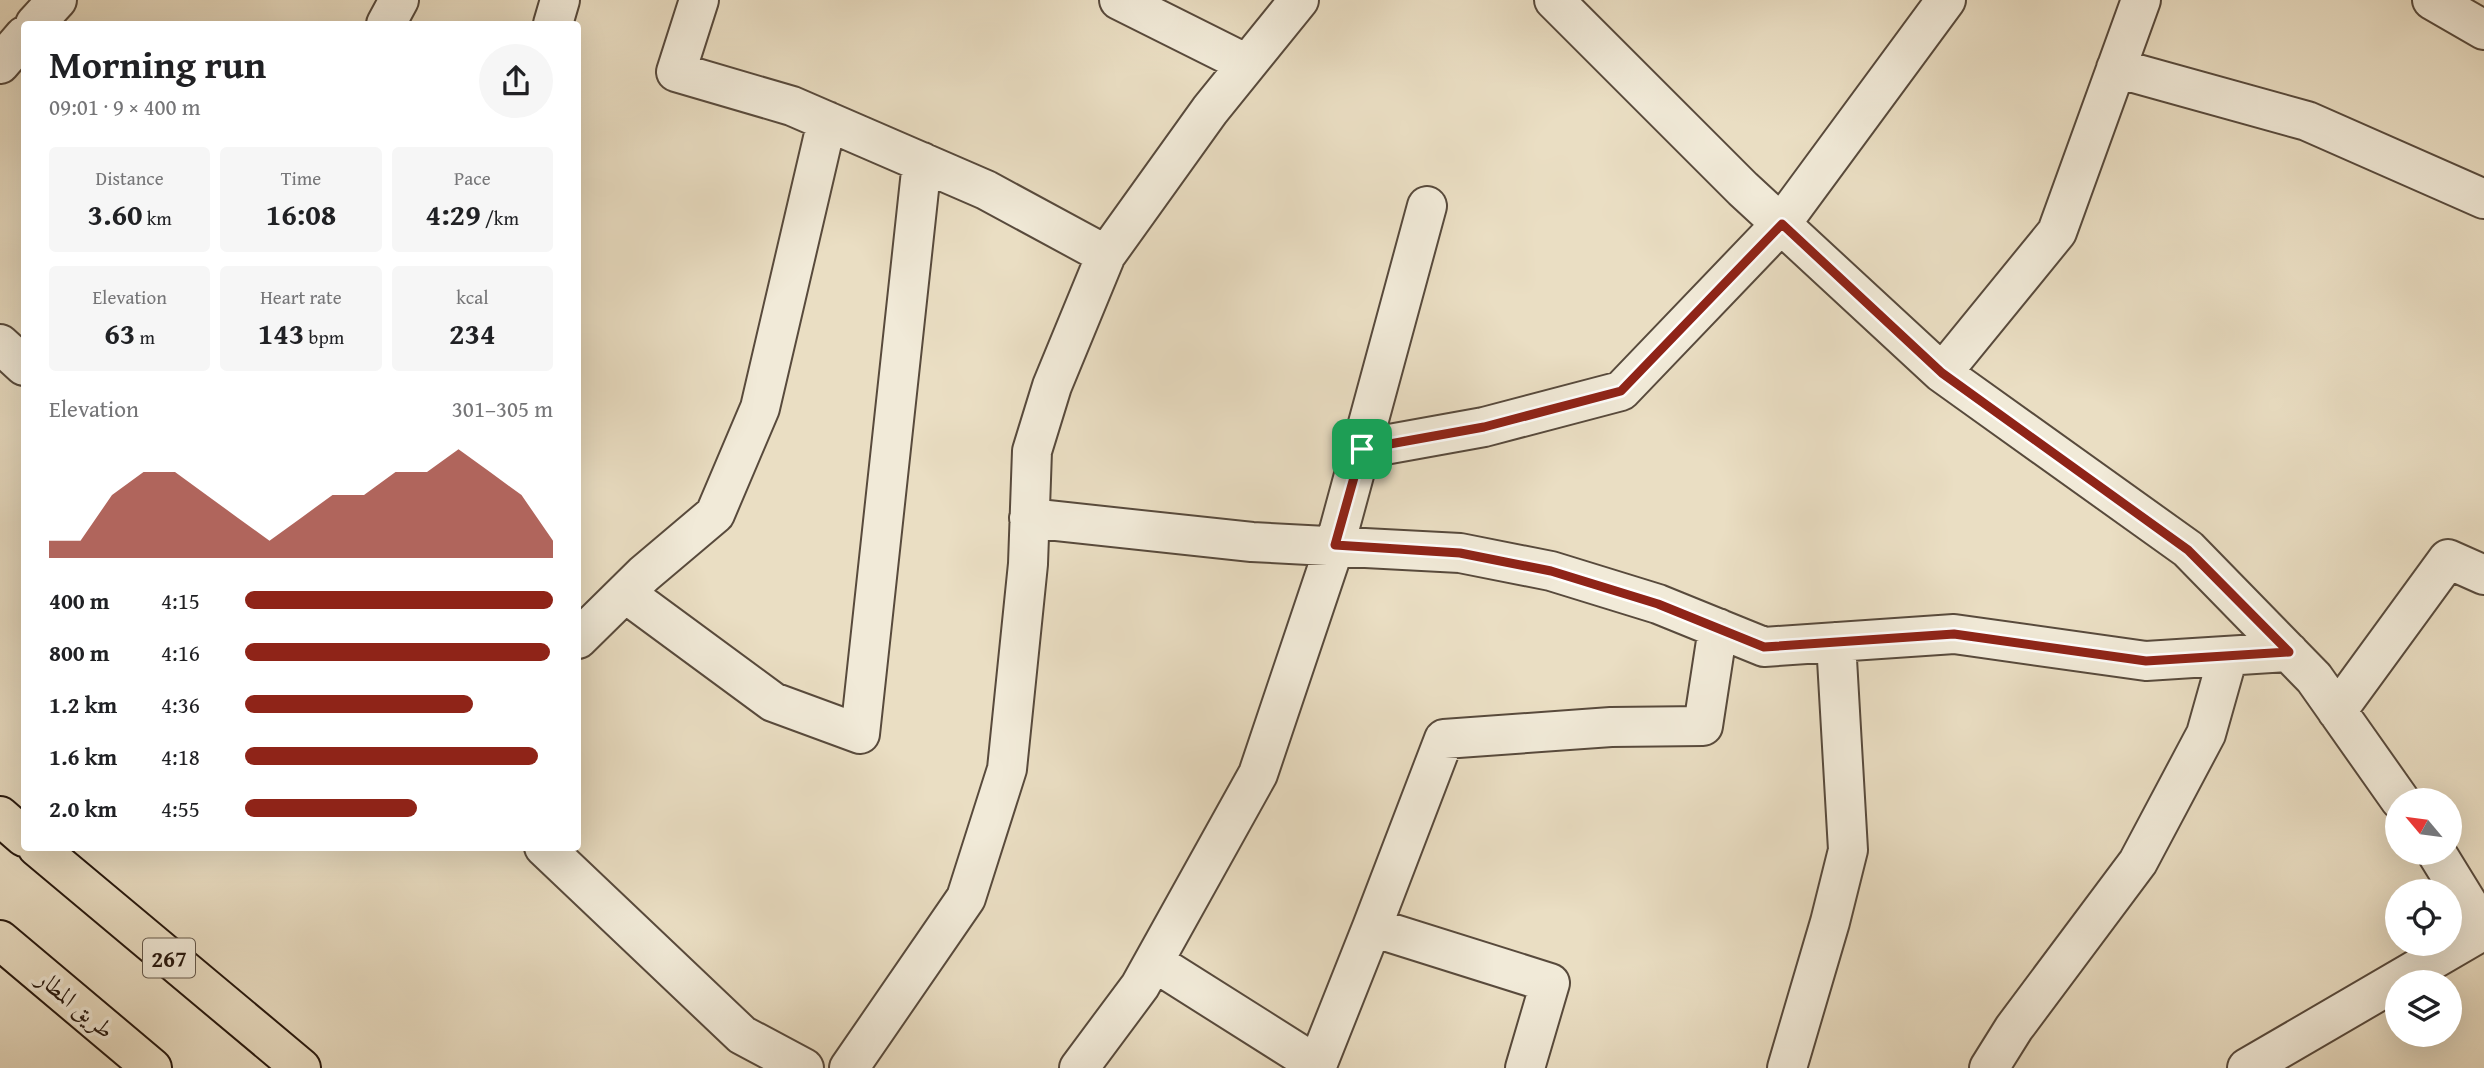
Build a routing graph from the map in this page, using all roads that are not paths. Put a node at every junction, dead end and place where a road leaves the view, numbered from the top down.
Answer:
1 (57, 0) edge
2 (399, 0) edge
3 (560, 0) edge
4 (699, 0) edge
5 (1119, 0) edge
6 (1299, 0) edge
7 (1554, 0) edge
8 (1946, 0) edge
9 (2141, 0) edge
10 (2432, 0) edge
11 (38, 21) edge
12 (388, 21) edge
13 (554, 21) edge
14 (2484, 30) edge
15 (21, 40) edge
16 (0, 64) edge
17 (1247, 64) junction
18 (2116, 68) junction
19 (827, 121) junction
20 (922, 162) junction
21 (2484, 199) edge
22 (1427, 206) dead end
23 (1782, 224) junction
24 (1106, 255) junction
25 (0, 344) edge
26 (21, 363) edge
27 (1942, 373) junction
28 (1362, 449) junction
29 (1029, 518) junction
30 (1335, 545) junction
31 (2484, 575) edge
32 (625, 593) junction
33 (1718, 628) junction
34 (581, 636) edge
35 (1836, 642) junction
36 (2289, 652) junction
37 (2228, 656) junction
38 (2337, 711) junction
39 (2392, 788) edge
40 (0, 816) edge
41 (21, 834) edge
42 (42, 851) edge
43 (548, 851) edge
44 (2445, 865) edge
45 (2480, 916) edge
46 (1372, 927) junction
47 (0, 940) edge
48 (1154, 962) junction
49 (1317, 1067) edge
50 (152, 1068) edge
51 (301, 1068) edge
52 (804, 1068) edge
53 (849, 1068) edge
54 (1079, 1068) edge
55 (1525, 1068) edge
56 (1787, 1068) edge
57 (1989, 1068) edge
58 (2246, 1068) edge

1 - 11 street
2 - 12 street
3 - 13 street
4 - 19 street
5 - 17 street
6 - 17 street
7 - 23 street
8 - 23 street
9 - 18 street
10 - 14 street
15 - 16 street
17 - 24 street
18 - 21 street
18 - 27 street
19 - 20 street
19 - 32 street
20 - 24 street
20 - 32 street
22 - 28 street
23 - 27 street
23 - 28 street
24 - 29 street
25 - 26 street
27 - 36 street
28 - 30 street
29 - 30 street
29 - 53 street
30 - 33 street
30 - 48 street
31 - 38 street
32 - 34 street
33 - 35 street
33 - 46 street
35 - 37 street
35 - 56 street
36 - 37 street
36 - 38 street
37 - 57 street
38 - 39 street
40 - 41 highway
42 - 51 highway, 267
43 - 52 street
44 - 45 street
45 - 58 street
46 - 49 street
46 - 55 street
47 - 50 highway, طريق المطار
48 - 49 street
48 - 54 street

